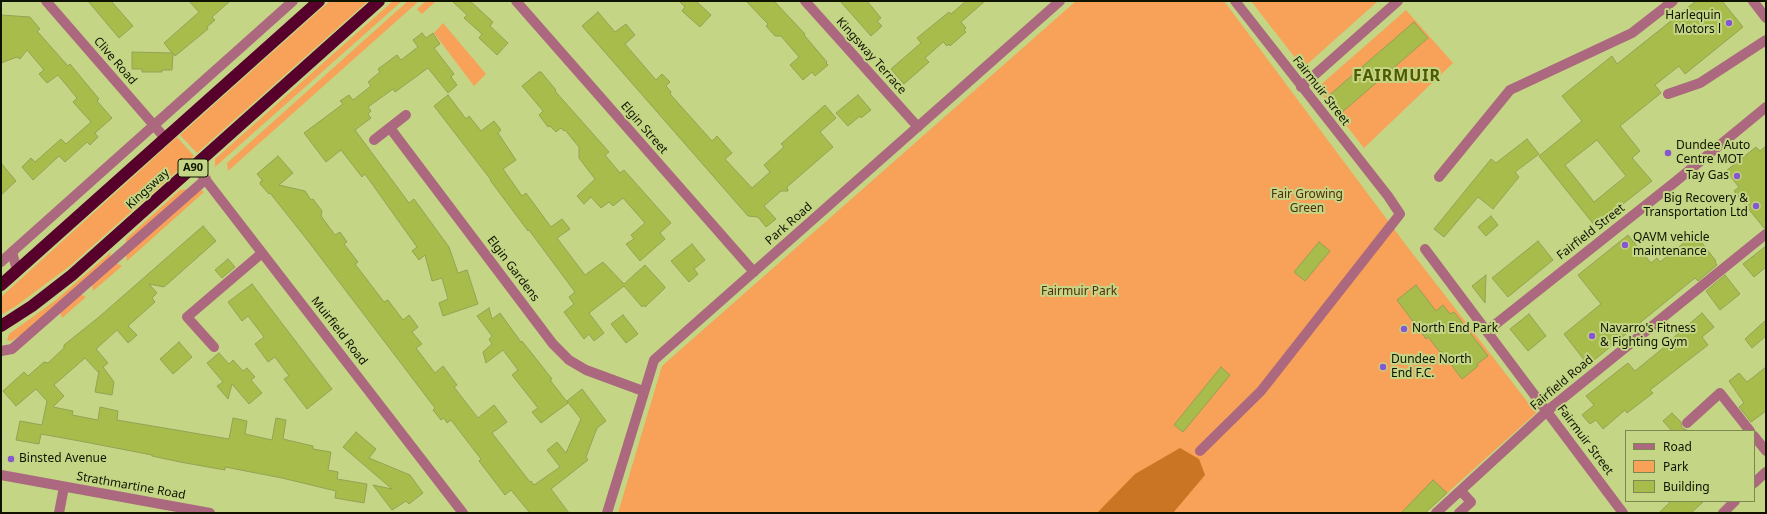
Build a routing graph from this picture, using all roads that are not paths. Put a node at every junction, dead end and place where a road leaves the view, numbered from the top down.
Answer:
1 (46, 1) edge
2 (293, 1) edge
3 (319, 1) edge
4 (379, 1) edge
5 (516, 1) edge
6 (805, 1) edge
7 (1060, 1) edge
8 (1235, 1) edge
9 (1398, 1) edge
10 (1673, 1) edge
11 (1753, 1) edge
12 (1766, 18) edge
13 (1766, 40) edge
14 (1301, 87) junction
15 (1668, 94) dead end
16 (1766, 107) edge
17 (406, 115) dead end
18 (154, 124) junction
19 (918, 127) junction
20 (390, 128) junction
21 (166, 138) junction
22 (374, 140) dead end
23 (195, 166) junction
24 (1439, 177) dead end
25 (206, 179) junction
26 (1766, 234) edge
27 (1425, 249) dead end
28 (12, 252) junction
29 (262, 253) junction
30 (1, 262) edge
31 (17, 270) junction
32 (754, 272) junction
33 (1, 285) edge
34 (1, 326) edge
35 (1487, 331) junction
36 (214, 346) dead end
37 (1, 351) edge
38 (643, 391) junction
39 (1547, 411) junction
40 (1687, 423) dead end
41 (1749, 430) edge
42 (1755, 437) edge
43 (1200, 451) dead end
44 (1766, 451) edge
45 (1766, 472) edge
46 (1, 475) edge
47 (1755, 482) edge
48 (64, 486) junction
49 (1461, 491) junction
50 (1734, 502) edge
51 (59, 513) edge
52 (210, 513) edge
53 (463, 513) edge
54 (607, 513) edge
55 (1436, 513) edge
56 (1459, 513) edge
57 (1623, 513) edge
58 (1723, 513) edge

1 - 18 street, Clive Road
2 - 18 street
3 - 21 highway
4 - 23 highway, Kingsway / A90
5 - 32 street, Elgin Street
6 - 19 street, Kingsway Terrace
7 - 19 street, Park Road
8 - 14 street, Fairmuir Street
9 - 14 street
10 - 24 street
11 - 12 street
13 - 15 street
14 - 43 street, Fairmuir Street
16 - 35 street, Fairfield Street
17 - 20 street
18 - 21 street, Clive Road
18 - 28 street
19 - 32 street, Park Road
20 - 22 street
20 - 38 street, Elgin Gardens
21 - 31 highway
23 - 25 street, Muirfield Road
23 - 34 highway, Kingsway / A90
25 - 29 street, Muirfield Road
25 - 37 street
26 - 39 street, Fairfield Road
27 - 35 street, Fairmuir Street
28 - 30 street
28 - 31 street
29 - 36 street
29 - 53 street, Muirfield Road
31 - 33 highway
32 - 38 street, Park Road
35 - 39 street, Fairmuir Street
38 - 54 street, Park Road
39 - 49 street, Fairfield Road
39 - 57 street, Fairmuir Street
40 - 41 street
42 - 44 street
45 - 47 street
46 - 48 street, Strathmartine Road
48 - 51 street
48 - 52 street, Strathmartine Road
49 - 55 street, Fairfield Road
49 - 56 street
50 - 58 street

